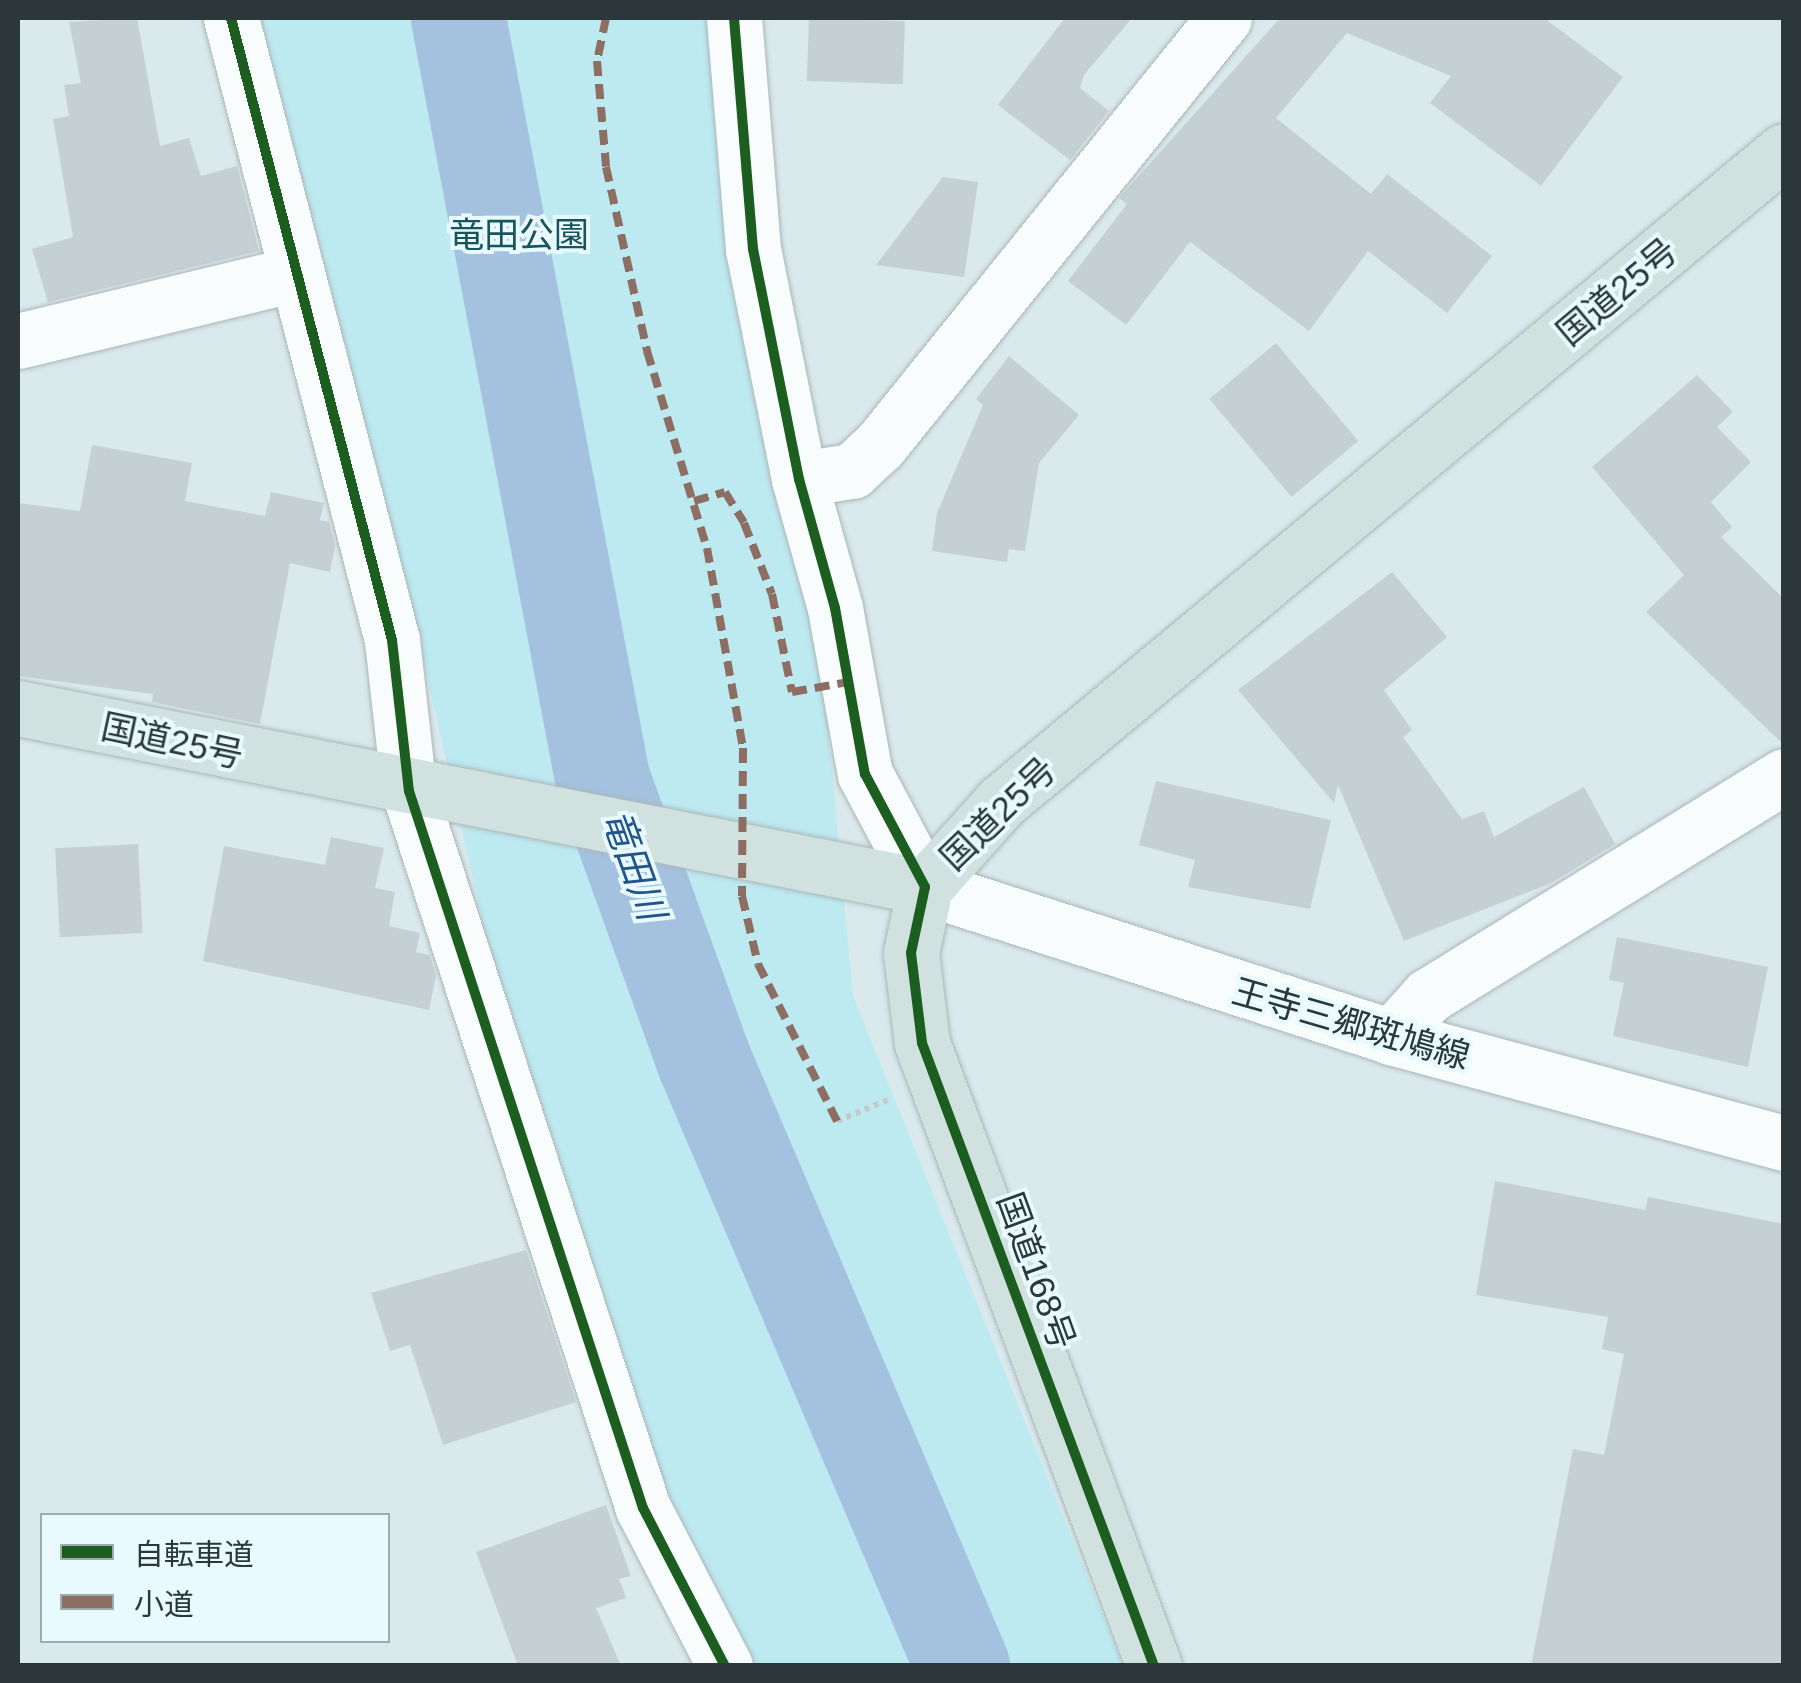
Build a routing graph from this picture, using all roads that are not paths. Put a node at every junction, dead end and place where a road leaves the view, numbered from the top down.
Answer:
1 (232, 18) edge
2 (734, 18) edge
3 (1224, 18) edge
4 (1784, 151) edge
5 (295, 274) junction
6 (18, 341) edge
7 (799, 478) junction
8 (18, 708) edge
9 (1784, 776) edge
10 (409, 791) junction
11 (925, 887) junction
12 (1390, 1038) junction
13 (1784, 1142) edge
14 (725, 1666) edge
15 (1154, 1666) edge

1 - 5 street
2 - 7 street
3 - 7 street
4 - 11 highway, 国道25号
5 - 6 street
5 - 10 street
7 - 11 street
8 - 10 highway, 国道25号
9 - 12 street
10 - 11 highway, 国道25号
10 - 14 street
11 - 12 street, 王寺三郷斑鳩線
11 - 15 highway, 国道168号
12 - 13 street, 王寺三郷斑鳩線

